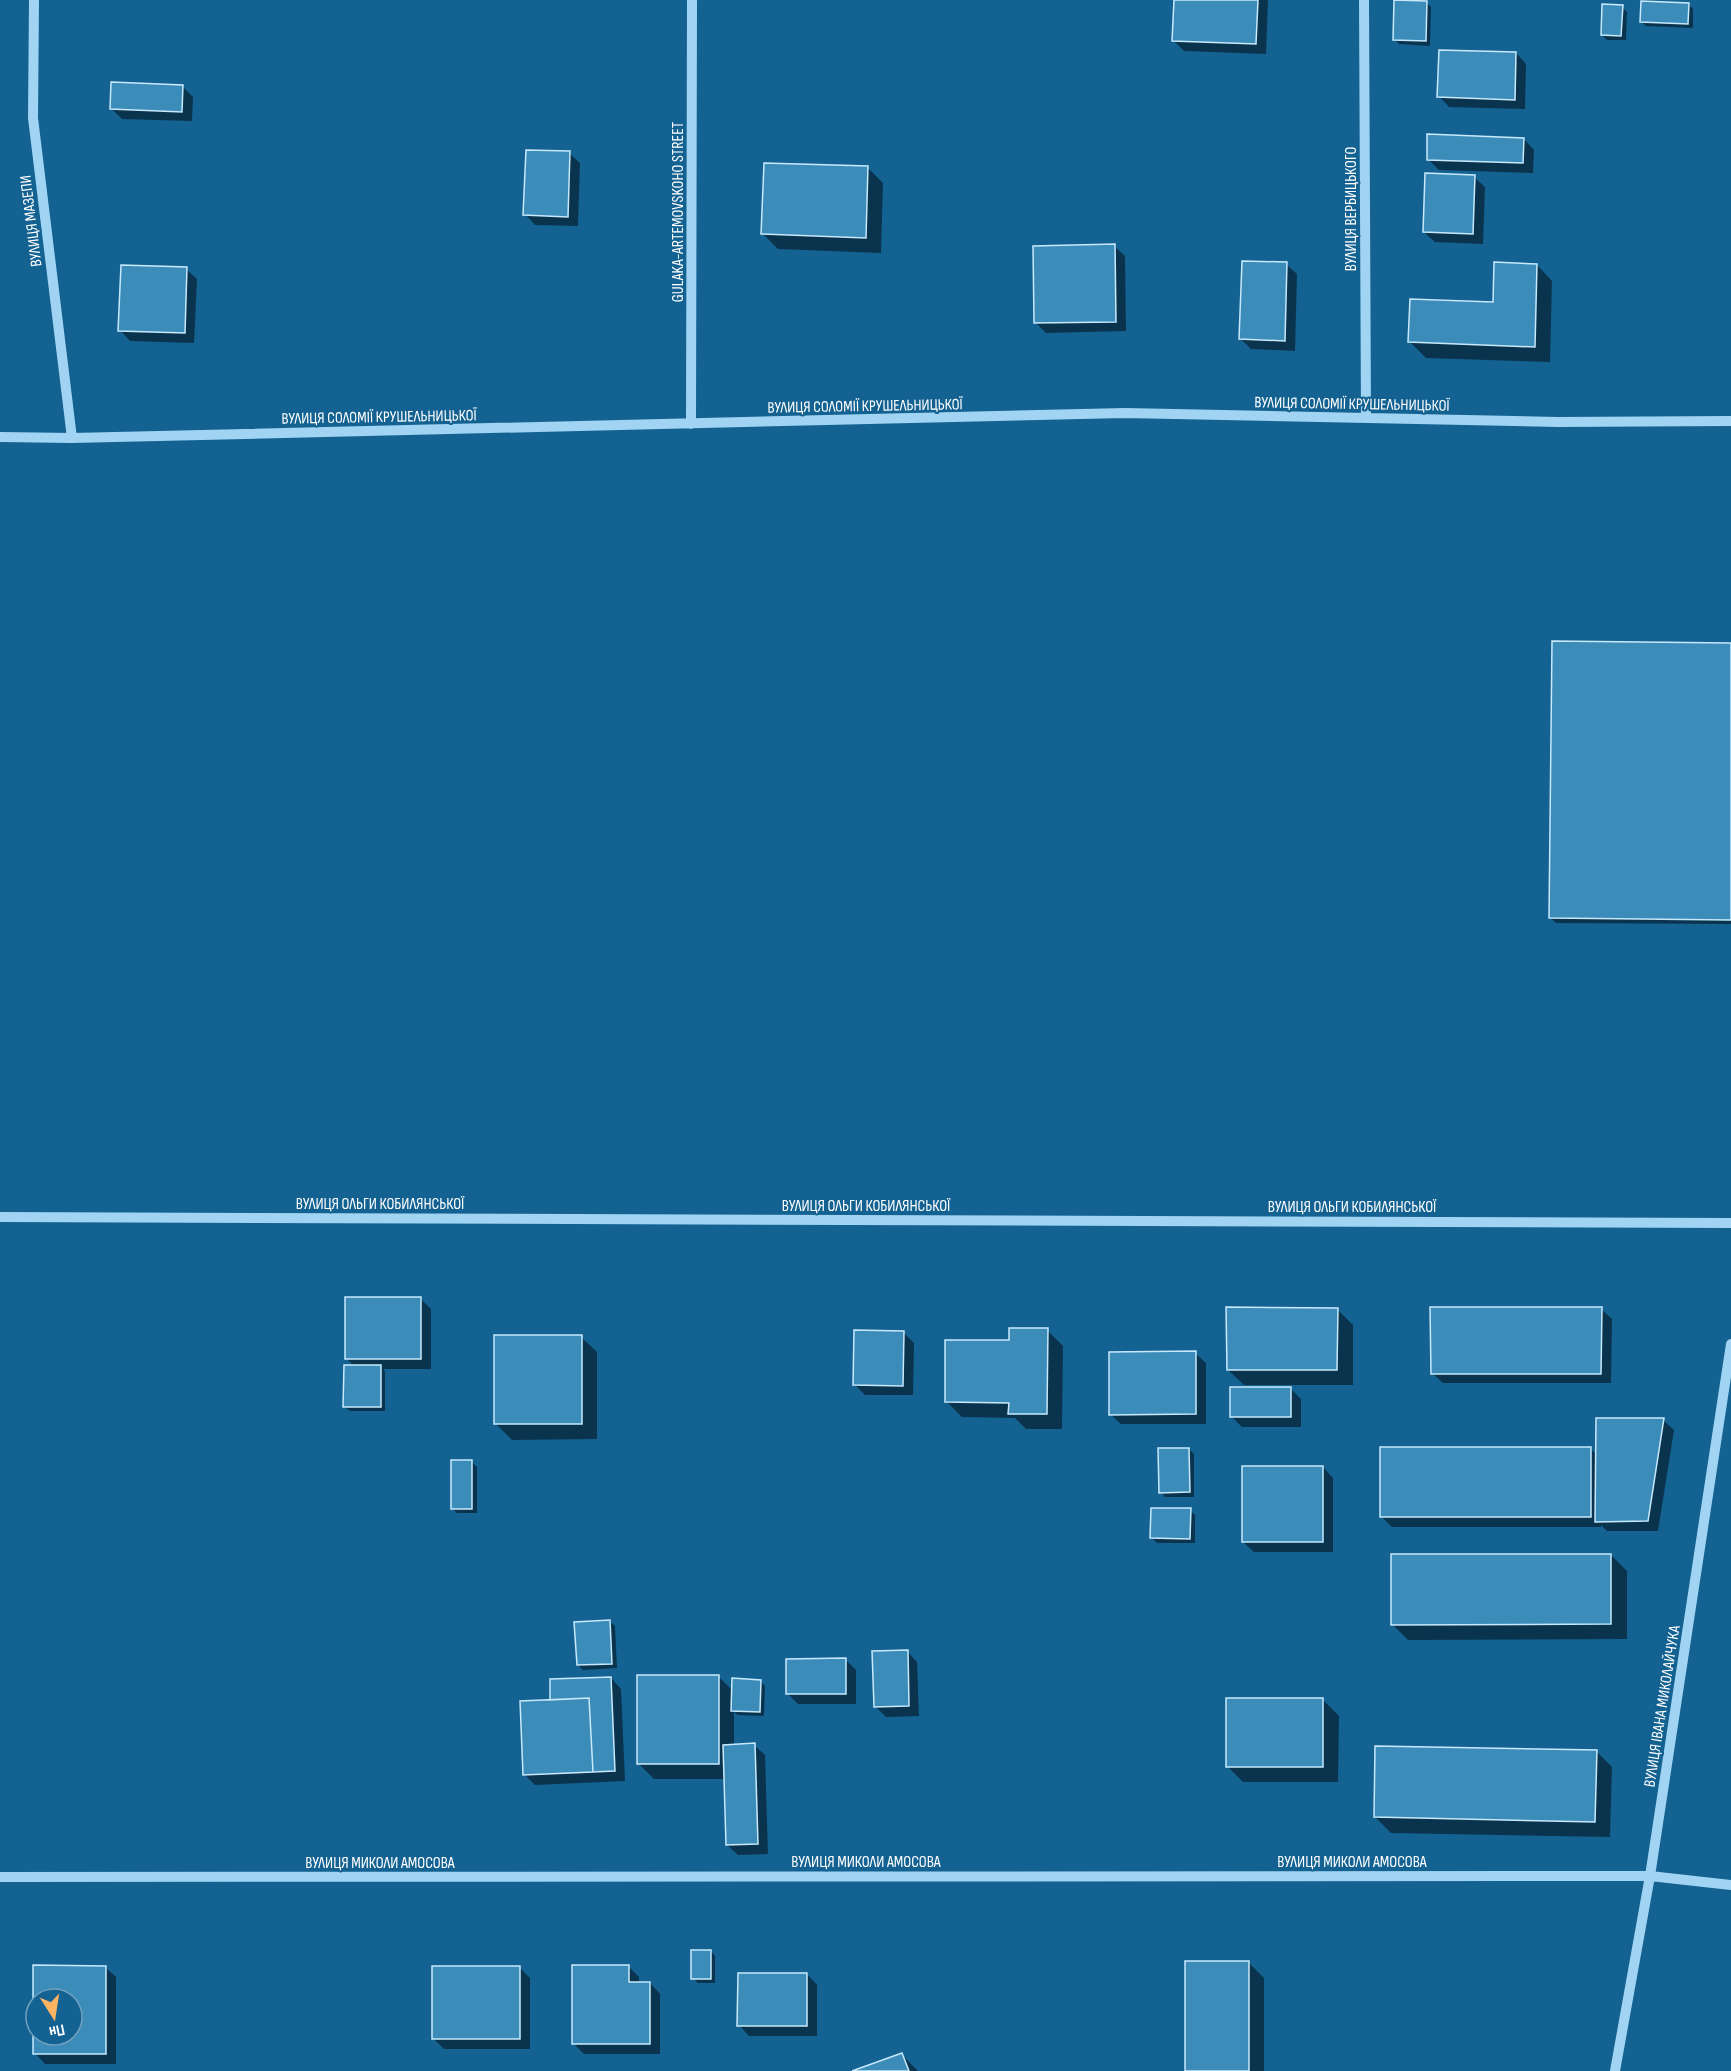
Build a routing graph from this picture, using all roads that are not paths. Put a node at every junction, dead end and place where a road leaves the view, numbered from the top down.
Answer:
1 (34, 0) edge
2 (692, 0) edge
3 (1364, 0) edge
4 (1366, 418) junction
5 (1731, 421) edge
6 (691, 424) junction
7 (0, 437) edge
8 (72, 438) junction
9 (0, 1217) edge
10 (1731, 1223) edge
11 (1731, 1344) edge
12 (1650, 1876) junction
13 (0, 1877) edge
14 (1731, 1885) edge
15 (1615, 2071) edge

1 - 8 street, ВУЛИЦЯ МАЗЕПИ
2 - 6 street, GULAKA-ARTEMOVSKOHO STREET
3 - 4 street, ВУЛИЦЯ ВЕРБИЦЬКОГО
4 - 5 street, ВУЛИЦЯ СОЛОМІЇ КРУШЕЛЬНИЦЬКОЇ
4 - 6 street, ВУЛИЦЯ СОЛОМІЇ КРУШЕЛЬНИЦЬКОЇ
6 - 8 street, ВУЛИЦЯ СОЛОМІЇ КРУШЕЛЬНИЦЬКОЇ
7 - 8 street, ВУЛИЦЯ СОЛОМІЇ КРУШЕЛЬНИЦЬКОЇ
9 - 10 street, ВУЛИЦЯ ОЛЬГИ КОБИЛЯНСЬКОЇ
11 - 12 street, ВУЛИЦЯ ІВАНА МИКОЛАЙЧУКА
12 - 13 street, ВУЛИЦЯ МИКОЛИ АМОСОВА
12 - 14 street, ВУЛИЦЯ МИКОЛИ АМОСОВА
12 - 15 street, ВУЛИЦЯ ІВАНА МИКОЛАЙЧУКА

